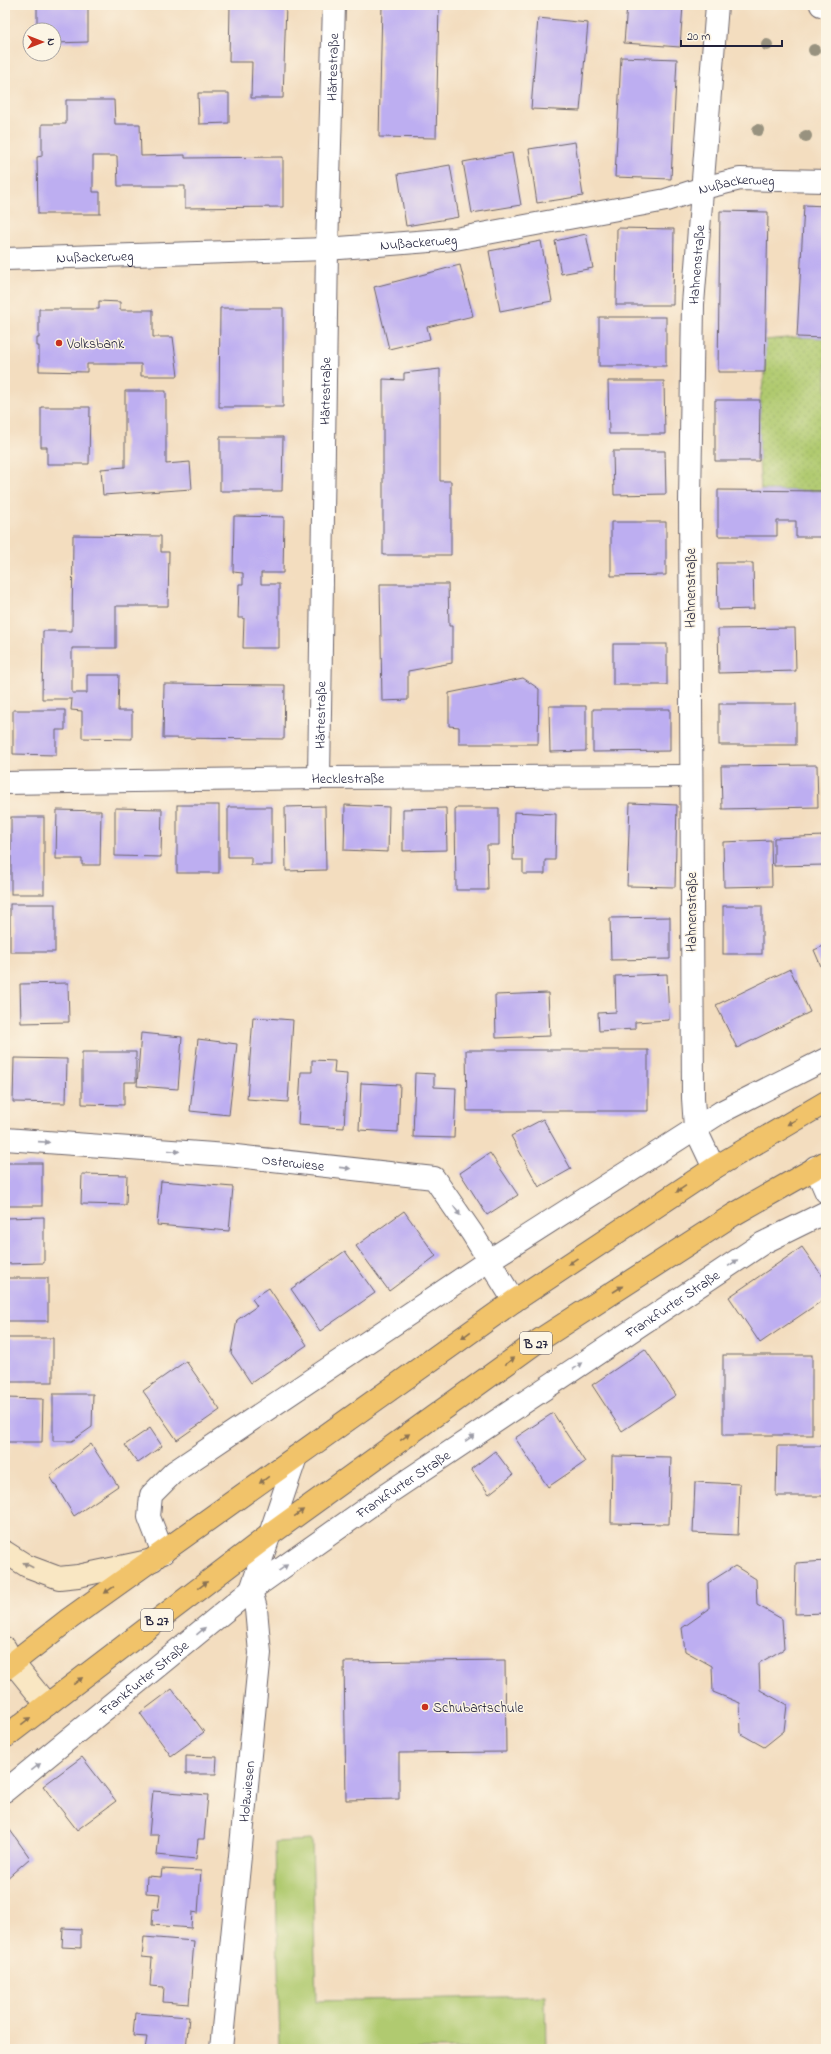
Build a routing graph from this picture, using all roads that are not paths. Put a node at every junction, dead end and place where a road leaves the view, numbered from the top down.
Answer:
1 (334, 5) edge
2 (717, 5) edge
3 (821, 5) edge
4 (826, 6) edge
5 (825, 176) edge
6 (703, 188) junction
7 (327, 249) junction
8 (5, 258) edge
9 (690, 776) junction
10 (319, 778) junction
11 (5, 783) edge
12 (826, 1059) edge
13 (826, 1102) edge
14 (695, 1128) junction
15 (5, 1139) edge
16 (821, 1164) edge
17 (714, 1168) junction
18 (826, 1192) edge
19 (826, 1212) edge
20 (488, 1261) junction
21 (514, 1301) junction
22 (296, 1457) junction
23 (268, 1536) junction
24 (5, 1552) edge
25 (158, 1556) junction
26 (251, 1590) junction
27 (8, 1660) edge
28 (47, 1705) junction
29 (5, 1737) edge
30 (5, 1791) edge
31 (221, 2049) edge

1 - 7 street, Härtestraße
2 - 6 street, Hahnenstraße
3 - 4 street
5 - 6 street, Nußackerweg
6 - 7 street, Nußackerweg
6 - 9 street, Hahnenstraße
7 - 8 street, Nußackerweg
7 - 10 street, Härtestraße
9 - 10 street, Hecklestraße
9 - 14 street, Hahnenstraße
10 - 11 street, Hecklestraße
12 - 14 street
13 -> 17 main road
14 - 17 street, Hahnenstraße
14 - 20 street
15 -> 20 street, Osterwiese
16 - 18 street
23 -> 16 main road, B 27
17 -> 21 main road
26 -> 19 street, Frankfurter Straße
20 - 21 street, Osterwiese
20 - 25 street
21 -> 22 main road
22 - 23 street
22 -> 25 main road
23 - 26 street
28 -> 23 main road, B 27
25 -> 24 main road
25 -> 27 main road
30 -> 26 street, Frankfurter Straße
26 - 31 street, Holzwiesen
27 - 28 main road
29 -> 28 main road, B 27

